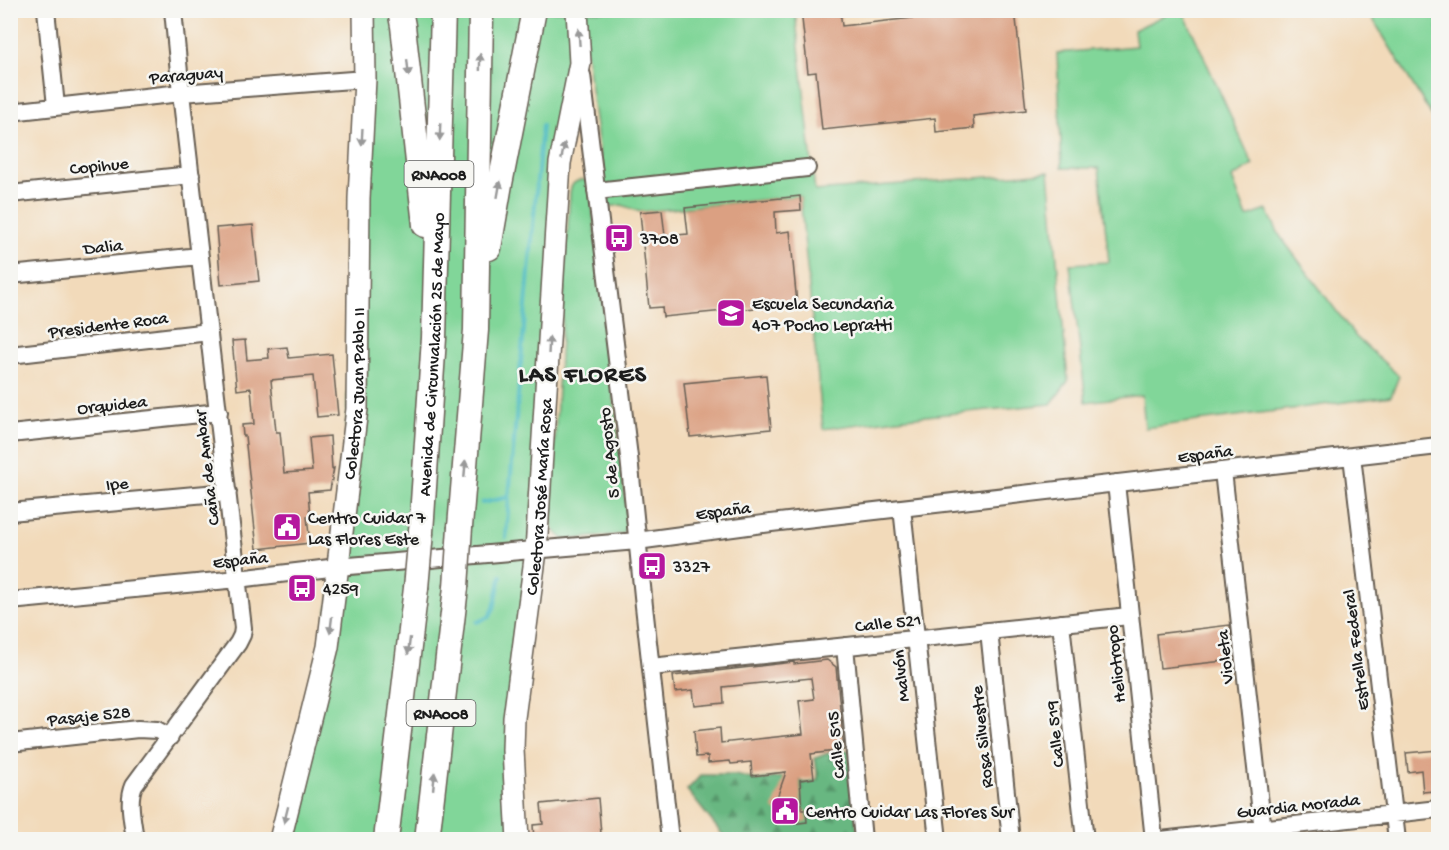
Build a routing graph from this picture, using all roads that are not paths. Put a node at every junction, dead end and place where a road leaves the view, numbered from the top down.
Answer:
1 (46, 10) edge
2 (173, 10) edge
3 (364, 10) edge
4 (400, 10) edge
5 (442, 10) edge
6 (482, 10) edge
7 (534, 10) edge
8 (577, 10) edge
9 (580, 63) junction
10 (365, 79) junction
11 (181, 93) junction
12 (56, 106) junction
13 (10, 112) edge
14 (807, 168) dead end
15 (191, 175) junction
16 (596, 191) junction
17 (10, 194) edge
18 (200, 256) junction
19 (10, 275) edge
20 (476, 330) junction
21 (209, 332) junction
22 (434, 338) junction
23 (10, 355) edge
24 (219, 412) junction
25 (10, 435) edge
26 (1438, 446) edge
27 (1352, 456) junction
28 (1223, 471) junction
29 (1116, 483) junction
30 (228, 492) junction
31 (902, 508) junction
32 (10, 512) edge
33 (637, 541) junction
34 (536, 550) junction
35 (338, 567) junction
36 (238, 579) junction
37 (10, 602) edge
38 (1130, 616) junction
39 (1062, 623) junction
40 (989, 631) junction
41 (916, 639) junction
42 (845, 646) junction
43 (651, 667) junction
44 (170, 737) junction
45 (10, 743) edge
46 (1438, 809) edge
47 (1394, 814) junction
48 (1263, 834) edge
49 (135, 840) edge
50 (280, 840) edge
51 (386, 840) edge
52 (427, 840) edge
53 (518, 840) edge
54 (670, 840) edge
55 (863, 840) edge
56 (938, 840) edge
57 (1011, 840) edge
58 (1085, 840) edge
59 (1154, 840) edge
60 (1161, 840) edge
61 (1397, 840) edge

1 - 12 street
2 - 11 street, Caña de Ambar
3 - 10 main road, Colectora Juan Pablo II
4 -> 22 highway
5 -> 22 highway, Avenida de Circunvalación 25 de Mayo / RNA008
20 -> 6 highway, RNA008
20 -> 7 highway
9 -> 8 main road, Colectora José María Rosa
9 - 16 street, 5 de Agosto
34 -> 9 main road, Colectora José María Rosa
10 - 11 street, Paraguay
10 -> 35 main road, Colectora Juan Pablo II
11 - 12 street, Paraguay
11 - 15 street, Caña de Ambar
12 - 13 street, Paraguay
14 - 16 street
15 - 17 street, Copihue
15 - 18 street, Caña de Ambar
16 - 33 street, 5 de Agosto
18 - 19 street, Dalia
18 - 21 street, Caña de Ambar
52 -> 20 highway, RNA008, bridge
21 - 23 street, Presidente Roca
21 - 24 street, Caña de Ambar
22 -> 51 highway, Avenida de Circunvalación 25 de Mayo / RNA008, bridge
24 - 25 street, Orquidea
24 - 30 street, Caña de Ambar
26 - 27 street, España
27 - 28 street, España
27 - 47 street, Estrella Federal
28 - 29 street, España
28 - 48 street, Violeta
29 - 31 street, España
29 - 38 street, Heliotropo
30 - 32 street, Ipe
30 - 36 street, Caña de Ambar
31 - 33 street, España
31 - 41 street, Malvón
33 - 34 street, España
33 - 43 street, 5 de Agosto
34 - 35 street, España
34 - 53 main road, Colectora José María Rosa
35 - 36 street, España
35 -> 50 main road, Colectora Juan Pablo II
36 - 37 street, España
36 - 44 street, Caña de Ambar
38 - 39 street, Calle 521
38 - 59 street, Heliotropo
39 - 40 street, Calle 521
39 - 58 street, Calle 519
40 - 41 street, Calle 521
40 - 57 street, Rosa Silvestre
41 - 42 street, Calle 521
41 - 56 street, Malvón
42 - 43 street, Calle 521
42 - 55 street, Calle 515
43 - 54 street, 5 de Agosto
44 - 45 street, Pasaje 528
44 - 49 street, Caña de Ambar
46 - 47 street, Guardia Morada
47 - 48 street, Guardia Morada
47 - 61 street, Estrella Federal
48 - 60 street, Guardia Morada

